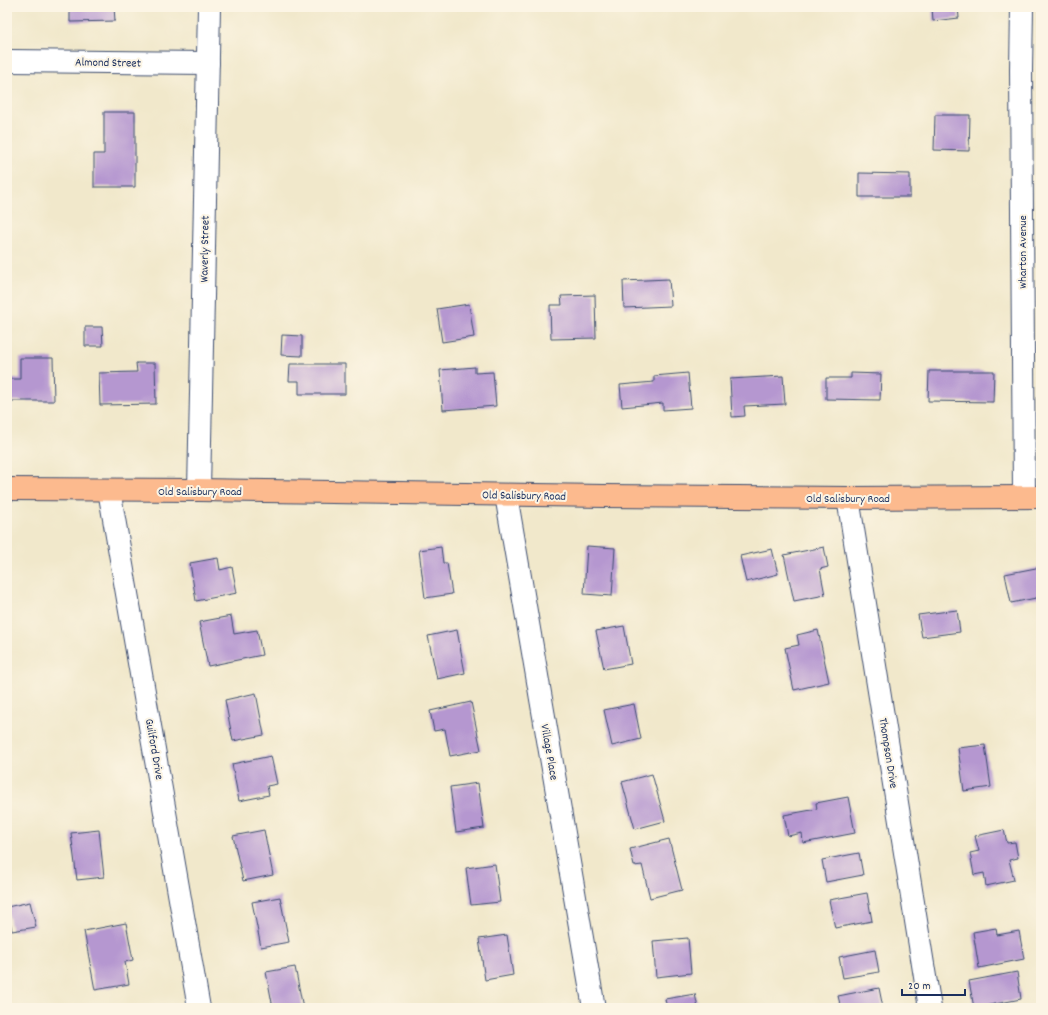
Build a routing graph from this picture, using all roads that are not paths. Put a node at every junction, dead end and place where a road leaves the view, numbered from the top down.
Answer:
1 (209, 7) edge
2 (1022, 7) edge
3 (7, 61) edge
4 (208, 63) junction
5 (7, 489) edge
6 (109, 490) junction
7 (199, 490) junction
8 (506, 495) junction
9 (1032, 496) edge
10 (848, 498) junction
11 (199, 1008) edge
12 (594, 1008) edge
13 (930, 1008) edge

1 - 4 street, Waverly Street
2 - 9 street, Wharton Avenue
3 - 4 street, Almond Street
4 - 7 street, Waverly Street
5 - 6 main road, Old Salisbury Road
6 - 7 main road, Old Salisbury Road
6 - 11 street, Guilford Drive
7 - 8 main road, Old Salisbury Road
8 - 10 main road, Old Salisbury Road
8 - 12 street, Village Place
9 - 10 main road, Old Salisbury Road
10 - 13 street, Thompson Drive

